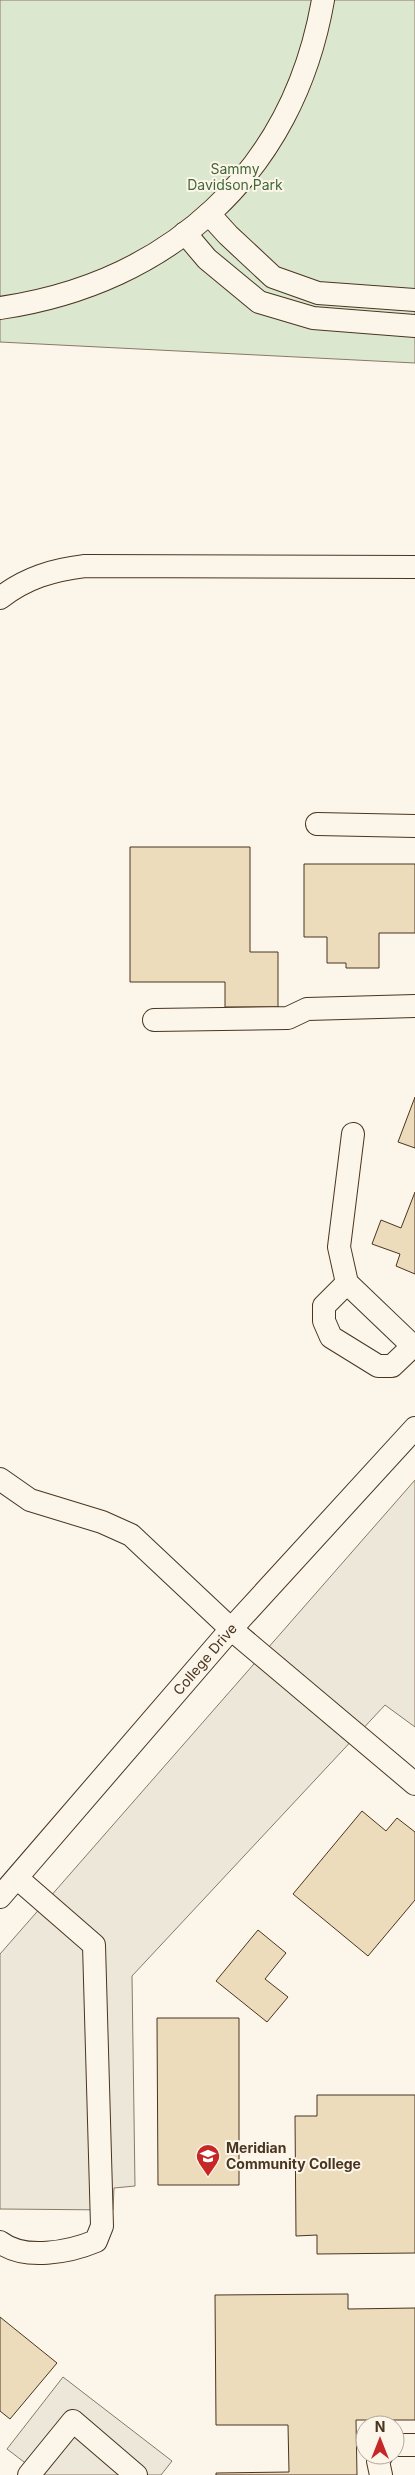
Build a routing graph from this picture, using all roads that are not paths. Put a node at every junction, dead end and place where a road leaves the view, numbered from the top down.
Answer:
1 (323, 0) edge
2 (209, 214) junction
3 (185, 233) junction
4 (415, 300) edge
5 (0, 308) edge
6 (415, 326) edge
7 (415, 566) edge
8 (0, 598) edge
9 (317, 824) dead end
10 (415, 826) edge
11 (415, 1006) edge
12 (154, 1020) dead end
13 (353, 1134) dead end
14 (347, 1283) junction
15 (414, 1347) edge
16 (415, 1428) edge
17 (0, 1478) edge
18 (231, 1628) junction
19 (415, 1784) edge
20 (17, 1878) junction
21 (0, 1897) edge
22 (0, 2242) edge
23 (29, 2475) edge
24 (136, 2475) edge

1 - 2 street
2 - 3 street
2 - 4 street
3 - 5 street
3 - 6 street
7 - 8 street
9 - 10 street
11 - 12 street
13 - 14 street
14 - 15 street
14 - 15 street
16 - 18 street, College Drive
17 - 18 street
18 - 19 street
18 - 20 street, College Drive
20 - 21 street, College Drive
20 - 22 street
23 - 24 street

